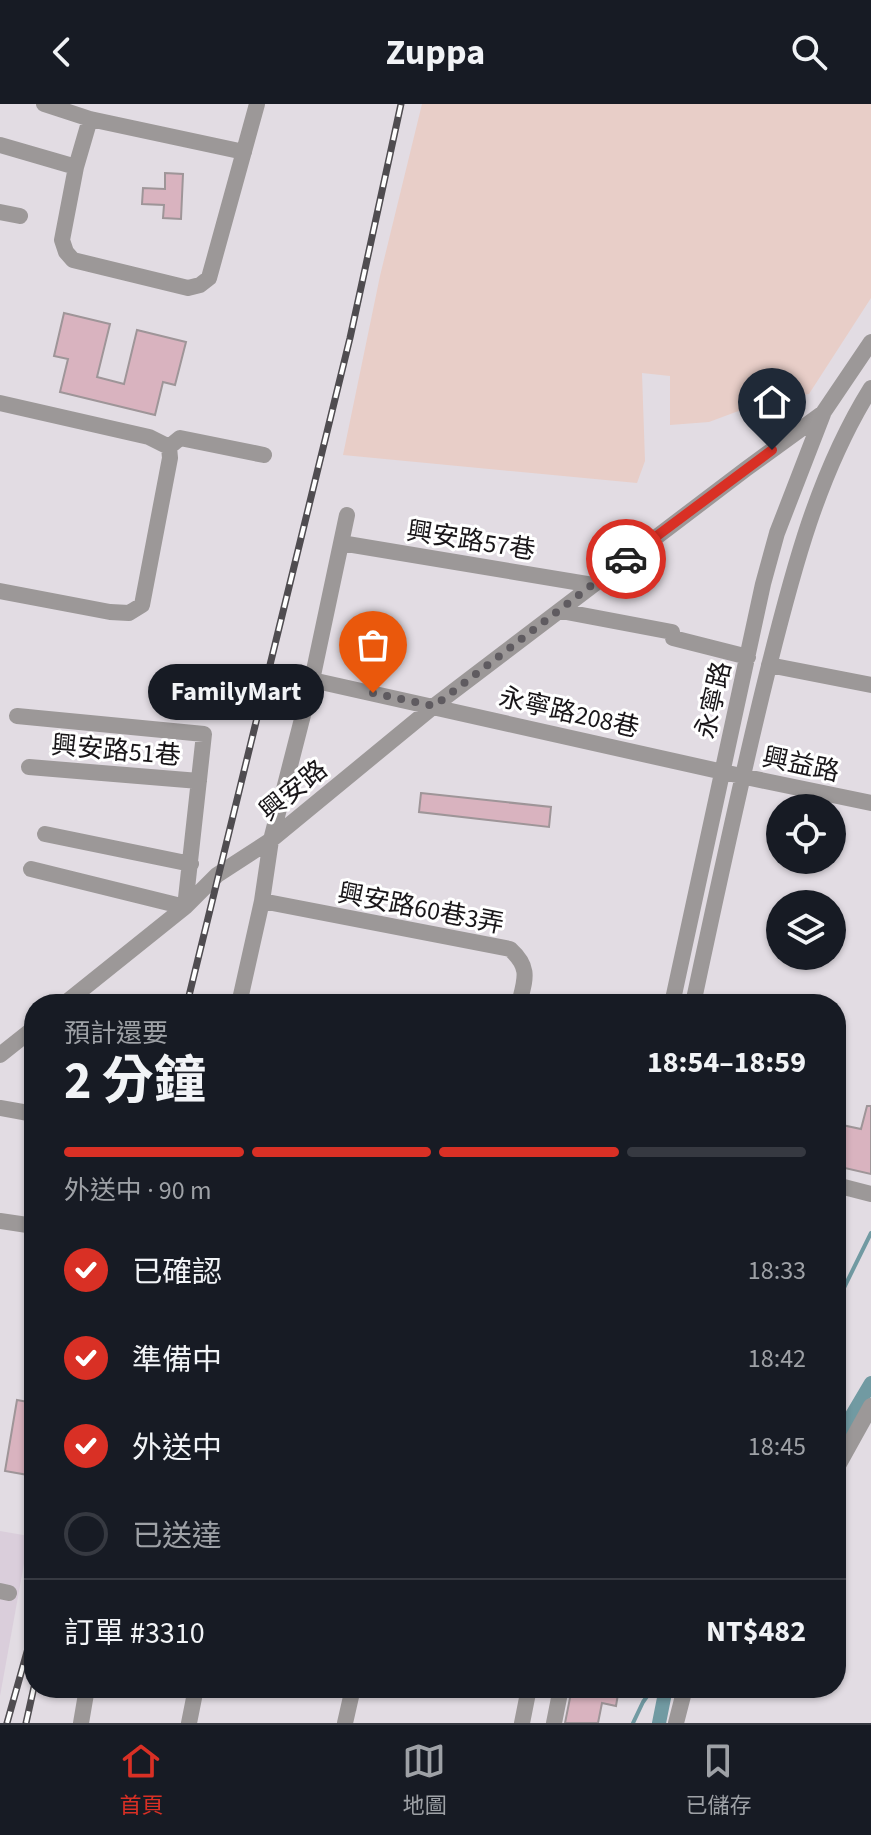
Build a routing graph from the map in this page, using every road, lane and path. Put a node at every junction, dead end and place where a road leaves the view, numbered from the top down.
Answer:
1 (44, 104) edge
2 (257, 104) edge
3 (90, 119) junction
4 (0, 145) edge
5 (244, 152) junction
6 (76, 167) junction
7 (0, 212) edge
8 (20, 216) dead end
9 (871, 342) edge
10 (871, 388) edge
11 (0, 403) edge
12 (823, 413) junction
13 (848, 426) junction
14 (169, 447) junction
15 (264, 455) dead end
16 (347, 515) dead end
17 (341, 543) junction
18 (593, 585) junction
19 (0, 591) edge
20 (561, 611) junction
21 (748, 657) junction
22 (769, 665) junction
23 (312, 680) junction
24 (871, 685) edge
25 (434, 706) junction
26 (17, 716) dead end
27 (29, 767) dead end
28 (721, 772) junction
29 (741, 776) junction
30 (199, 781) junction
31 (871, 803) edge
32 (45, 834) dead end
33 (271, 840) junction
34 (191, 864) junction
35 (31, 869) dead end
36 (262, 901) junction
37 (185, 907) junction
38 (76, 994) edge
39 (241, 994) edge
40 (522, 994) edge
41 (674, 994) edge
42 (695, 994) edge
43 (24, 1044) edge
44 (0, 1055) edge
45 (0, 1108) edge
46 (24, 1112) edge
47 (846, 1188) edge
48 (871, 1194) edge
49 (0, 1221) edge
50 (24, 1225) edge
51 (871, 1406) edge
52 (846, 1451) edge
53 (85, 1698) edge
54 (194, 1698) edge
55 (351, 1698) edge
56 (527, 1698) edge
57 (559, 1698) edge
58 (682, 1698) edge
59 (81, 1723) edge
60 (189, 1723) edge
61 (345, 1723) edge
62 (522, 1723) edge
63 (554, 1723) edge
64 (676, 1723) edge

1 - 3 street
2 - 5 street
3 - 5 street
3 - 6 street
4 - 6 street
5 - 6 street
7 - 8 street
9 - 12 street, 興安路
10 - 13 street
11 - 14 street
12 - 13 street
12 - 18 street, 興安路
12 - 21 street, 永寧路
13 - 22 street, 永寧路
14 - 15 street
14 - 19 street
16 - 17 street
17 - 18 street, 興安路57巷
17 - 23 street
18 - 20 street, 興安路
20 - 21 street
20 - 25 street, 興安路
21 - 28 street, 永寧路
22 - 24 street
22 - 29 street, 永寧路
23 - 25 street, 永寧路208巷
23 - 33 street
25 - 28 street, 永寧路208巷
25 - 33 street, 興安路
26 - 30 street, 興安路51巷
27 - 30 street, 興安路51巷
28 - 29 street, 興益路
28 - 41 street, 永寧路
29 - 31 street, 興益路
29 - 42 street, 永寧路
30 - 34 street, 興安路51巷
32 - 34 street
33 - 36 street
33 - 37 street, 興安路
34 - 37 street, 興安路51巷
35 - 37 street
36 - 39 street
36 - 40 street, 興安路60巷3弄
37 - 38 street, 興安路
43 - 44 street
45 - 46 street
47 - 48 street
49 - 50 street
51 - 52 street
53 - 59 street
54 - 60 street
55 - 61 street
56 - 62 street
57 - 63 street
58 - 64 street

